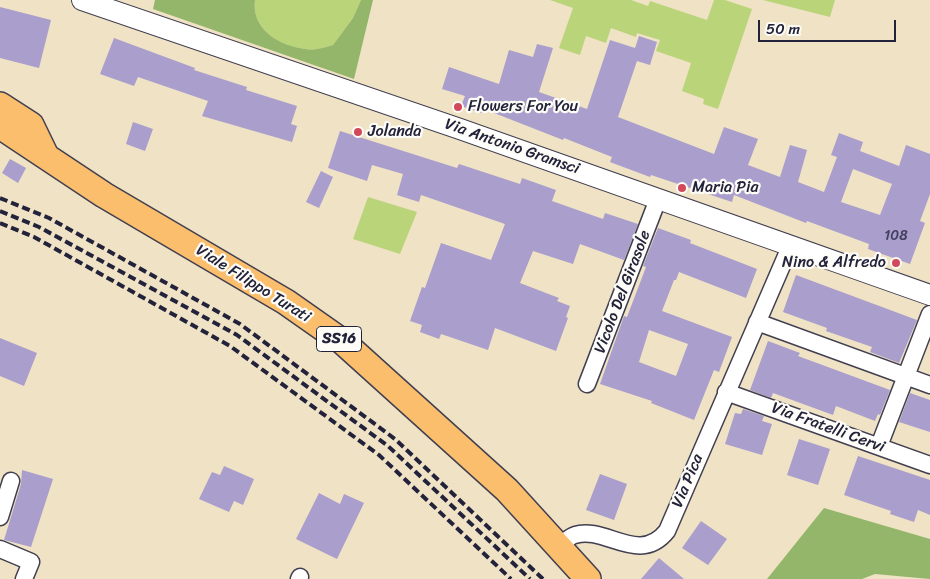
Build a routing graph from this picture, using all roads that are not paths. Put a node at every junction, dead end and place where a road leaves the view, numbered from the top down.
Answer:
1 (87, 1) edge
2 (0, 105) edge
3 (0, 126) edge
4 (46, 156) junction
5 (658, 199) junction
6 (790, 247) junction
7 (930, 296) edge
8 (930, 314) edge
9 (757, 322) junction
10 (904, 376) junction
11 (587, 384) dead end
12 (930, 385) edge
13 (726, 392) junction
14 (879, 446) junction
15 (930, 465) edge
16 (11, 481) dead end
17 (0, 517) edge
18 (559, 546) junction
19 (0, 549) edge
20 (24, 579) edge
21 (588, 579) edge

1 - 5 street, Via Antonio Gramsci
2 - 4 main road
3 - 4 main road, Viale Filippo Turati / SS16
4 - 18 main road, Viale Filippo Turati / SS16
5 - 6 street, Via Antonio Gramsci
5 - 11 street, Vicolo Del Girasole
6 - 7 street, Via Antonio Gramsci
6 - 9 street, Via Pica
8 - 10 street
9 - 10 street
9 - 13 street, Via Pica
10 - 12 street
10 - 14 street
13 - 14 street, Via Fratelli Cervi
13 - 18 street, Via Pica
14 - 15 street, Via Fratelli Cervi
16 - 17 street
18 - 21 main road, Viale Filippo Turati / SS16
19 - 20 street

